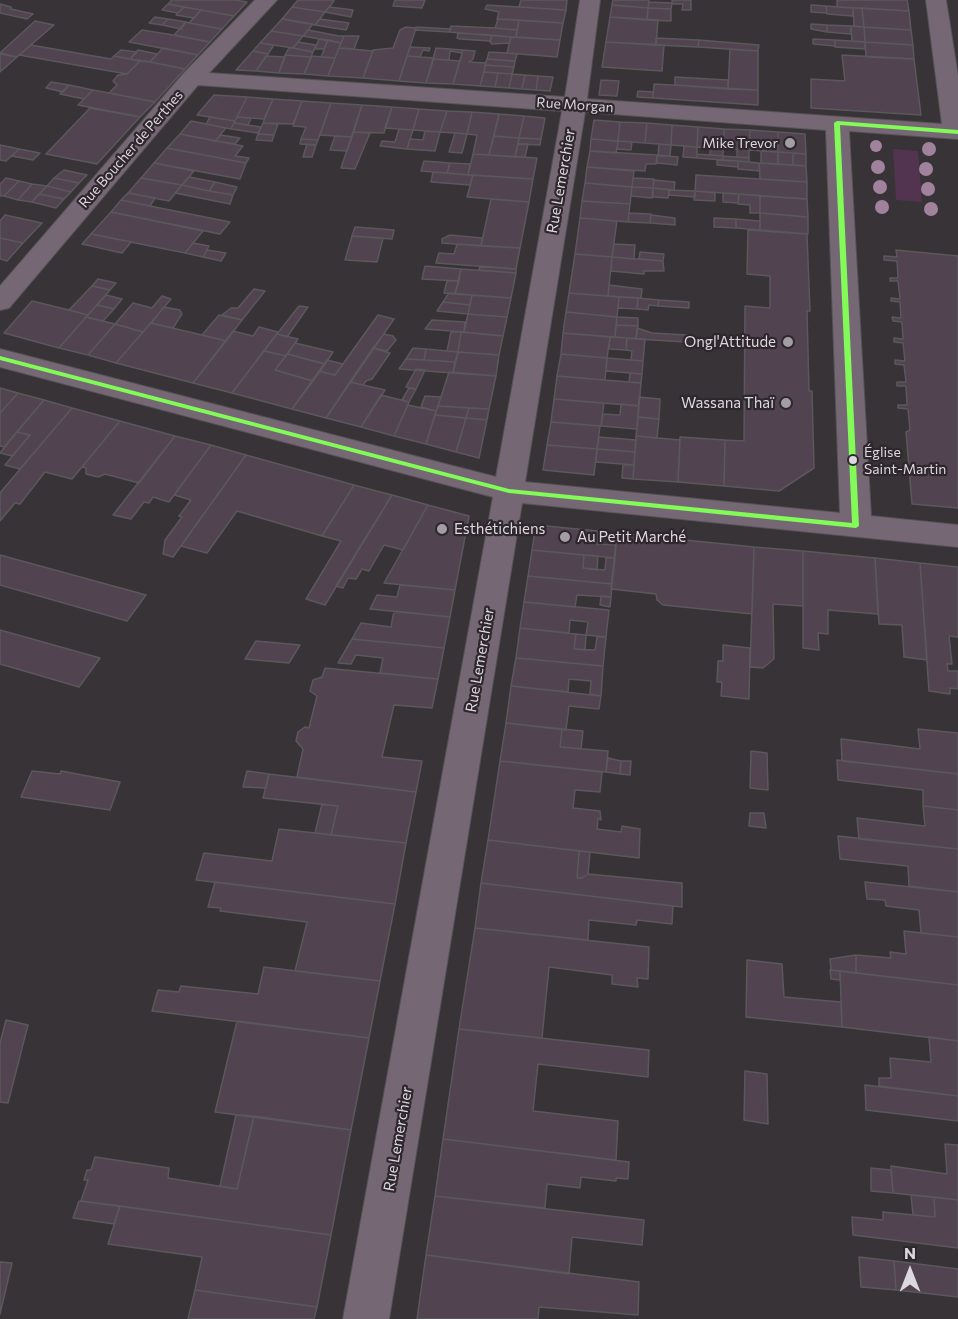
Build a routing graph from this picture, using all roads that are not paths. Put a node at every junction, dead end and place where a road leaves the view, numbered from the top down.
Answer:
1 (267, 0) edge
2 (590, 0) edge
3 (936, 0) edge
4 (192, 78) junction
5 (574, 105) junction
6 (837, 123) junction
7 (956, 132) edge
8 (0, 302) edge
9 (0, 358) edge
10 (509, 491) junction
11 (856, 526) junction
12 (958, 537) edge
13 (366, 1319) edge

1 - 4 street, Rue Boucher de Perthes
2 - 5 street, Rue Lemerchier
3 - 7 street
4 - 5 street, Rue Morgan
4 - 8 street, Rue Boucher de Perthes
5 - 6 street, Rue Morgan
5 - 10 street, Rue Lemerchier
6 - 7 street, Rue Morgan
6 - 11 street
9 - 10 street
10 - 11 street
10 - 13 street, Rue Lemerchier
11 - 12 street

